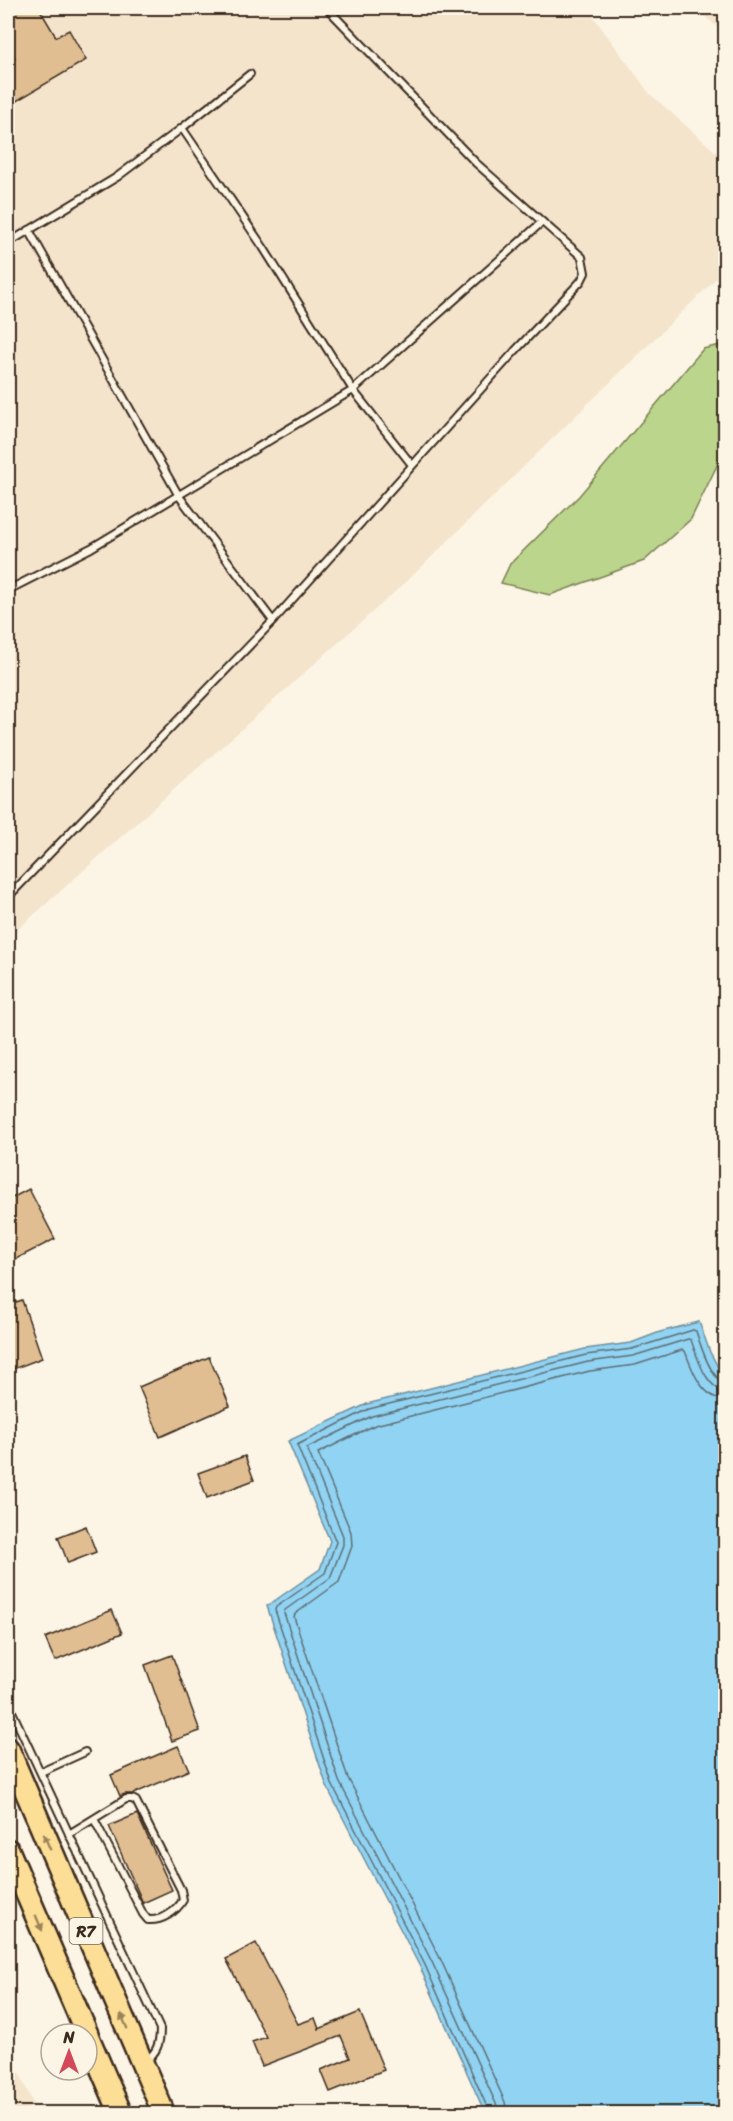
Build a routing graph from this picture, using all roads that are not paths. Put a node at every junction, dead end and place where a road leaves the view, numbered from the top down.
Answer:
1 (327, 8) edge
2 (250, 74) dead end
3 (182, 129) junction
4 (542, 222) junction
5 (29, 230) junction
6 (8, 243) edge
7 (353, 390) junction
8 (412, 465) junction
9 (179, 496) junction
10 (8, 590) edge
11 (273, 621) junction
12 (8, 897) edge
13 (8, 1703) edge
14 (8, 1749) edge
15 (85, 1752) dead end
16 (41, 1772) junction
17 (94, 1819) junction
18 (69, 1834) junction
19 (8, 1850) edge
20 (81, 2022) edge
21 (99, 2063) edge
22 (143, 2064) junction
23 (121, 2114) edge
24 (164, 2114) edge

1 - 4 lane
2 - 3 lane
3 - 5 lane
3 - 7 lane
4 - 7 lane
4 - 8 lane
5 - 6 lane
5 - 9 lane
7 - 8 lane
7 - 9 lane
8 - 11 lane
9 - 10 lane
9 - 11 lane
11 - 12 lane
13 - 16 lane
22 -> 14 highway, R7
15 - 16 lane
16 - 18 lane
17 - 17 lane
17 - 18 lane
18 - 22 lane
19 -> 20 highway, R7
21 - 23 highway, R7
22 - 24 highway, R7

